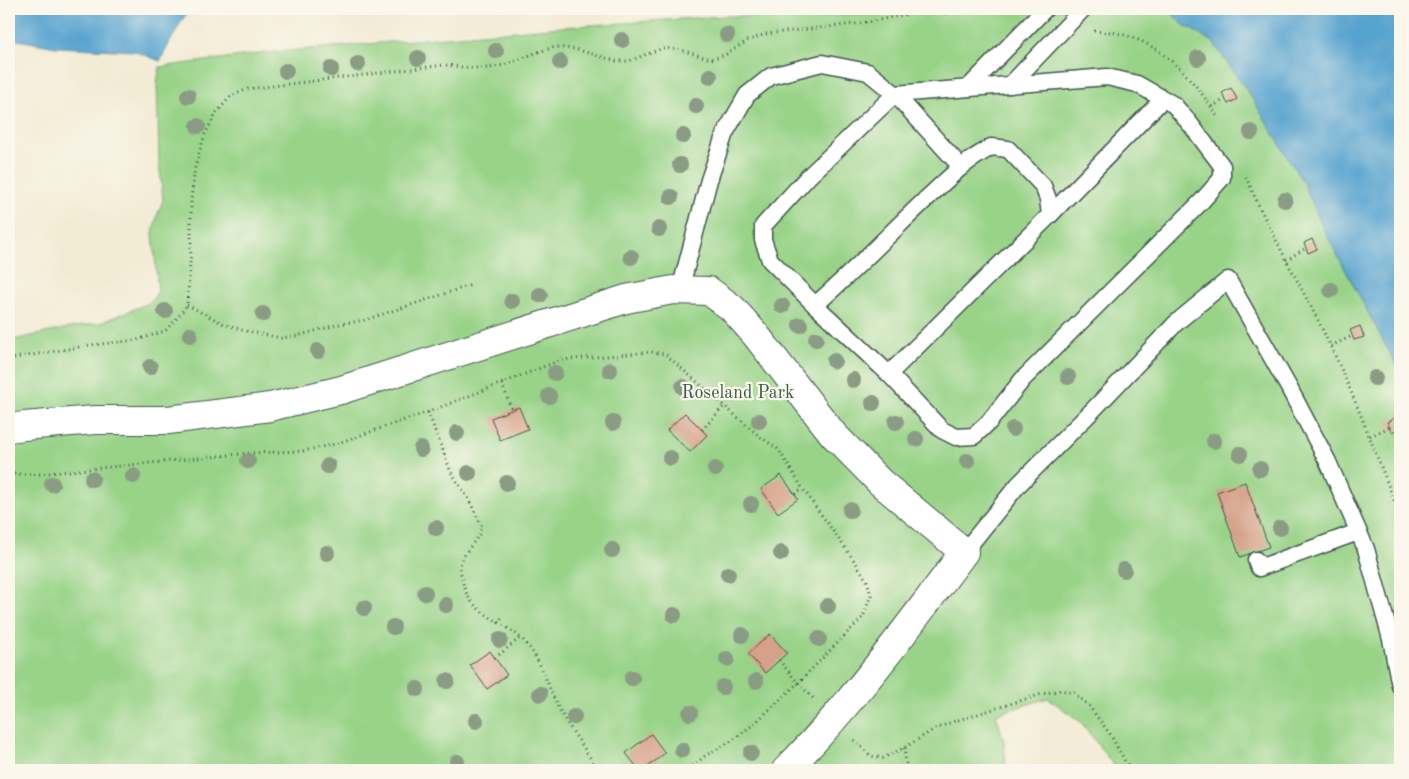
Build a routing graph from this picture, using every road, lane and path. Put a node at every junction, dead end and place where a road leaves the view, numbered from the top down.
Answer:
1 (958, 9) edge
2 (1044, 9) edge
3 (1079, 13) edge
4 (1010, 84) junction
5 (968, 88) junction
6 (895, 94) junction
7 (1163, 99) junction
8 (1225, 99) dead end
9 (1212, 107) junction
10 (1220, 122) dead end
11 (961, 167) junction
12 (1243, 169) dead end
13 (1050, 216) junction
14 (1306, 248) dead end
15 (1286, 260) junction
16 (470, 285) dead end
17 (680, 290) junction
18 (187, 305) junction
19 (815, 305) junction
20 (1352, 336) dead end
21 (1331, 346) junction
22 (9, 359) edge
23 (889, 374) junction
24 (502, 384) junction
25 (724, 405) junction
26 (512, 410) dead end
27 (428, 412) junction
28 (1390, 427) dead end
29 (9, 428) edge
30 (702, 430) dead end
31 (1370, 436) junction
32 (9, 474) edge
33 (803, 489) junction
34 (795, 494) dead end
35 (1400, 516) edge
36 (1358, 532) junction
37 (964, 552) junction
38 (1256, 560) dead end
39 (503, 616) dead end
40 (498, 623) junction
41 (521, 638) junction
42 (495, 658) dead end
43 (779, 660) dead end
44 (798, 683) junction
45 (1400, 686) edge
46 (833, 718) junction
47 (904, 748) junction
48 (597, 770) edge
49 (687, 770) edge
50 (786, 770) edge
51 (907, 770) edge
52 (1130, 770) edge

1 - 18 path
2 - 5 lane
3 - 4 lane
3 - 9 path
4 - 5 lane
4 - 7 lane
5 - 6 lane
6 - 11 lane
6 - 17 lane
6 - 19 lane
7 - 13 lane
7 - 23 lane
8 - 9 path
9 - 10 path
11 - 13 lane
11 - 19 lane
12 - 15 path
13 - 23 lane
14 - 15 path
15 - 21 path
16 - 18 path
17 - 29 street
17 - 37 street
18 - 22 path
19 - 23 lane
20 - 21 path
21 - 31 path
24 - 25 path
24 - 26 path
24 - 27 path
25 - 30 path
25 - 33 path
27 - 32 path
27 - 40 path
28 - 31 path
31 - 35 path
33 - 34 path
33 - 44 path
36 - 37 lane
36 - 38 lane
36 - 45 lane
37 - 46 street
39 - 40 path
40 - 41 path
41 - 42 path
41 - 48 path
43 - 44 path
44 - 46 path
44 - 49 path
46 - 47 path
46 - 50 street
47 - 51 path
47 - 52 path

